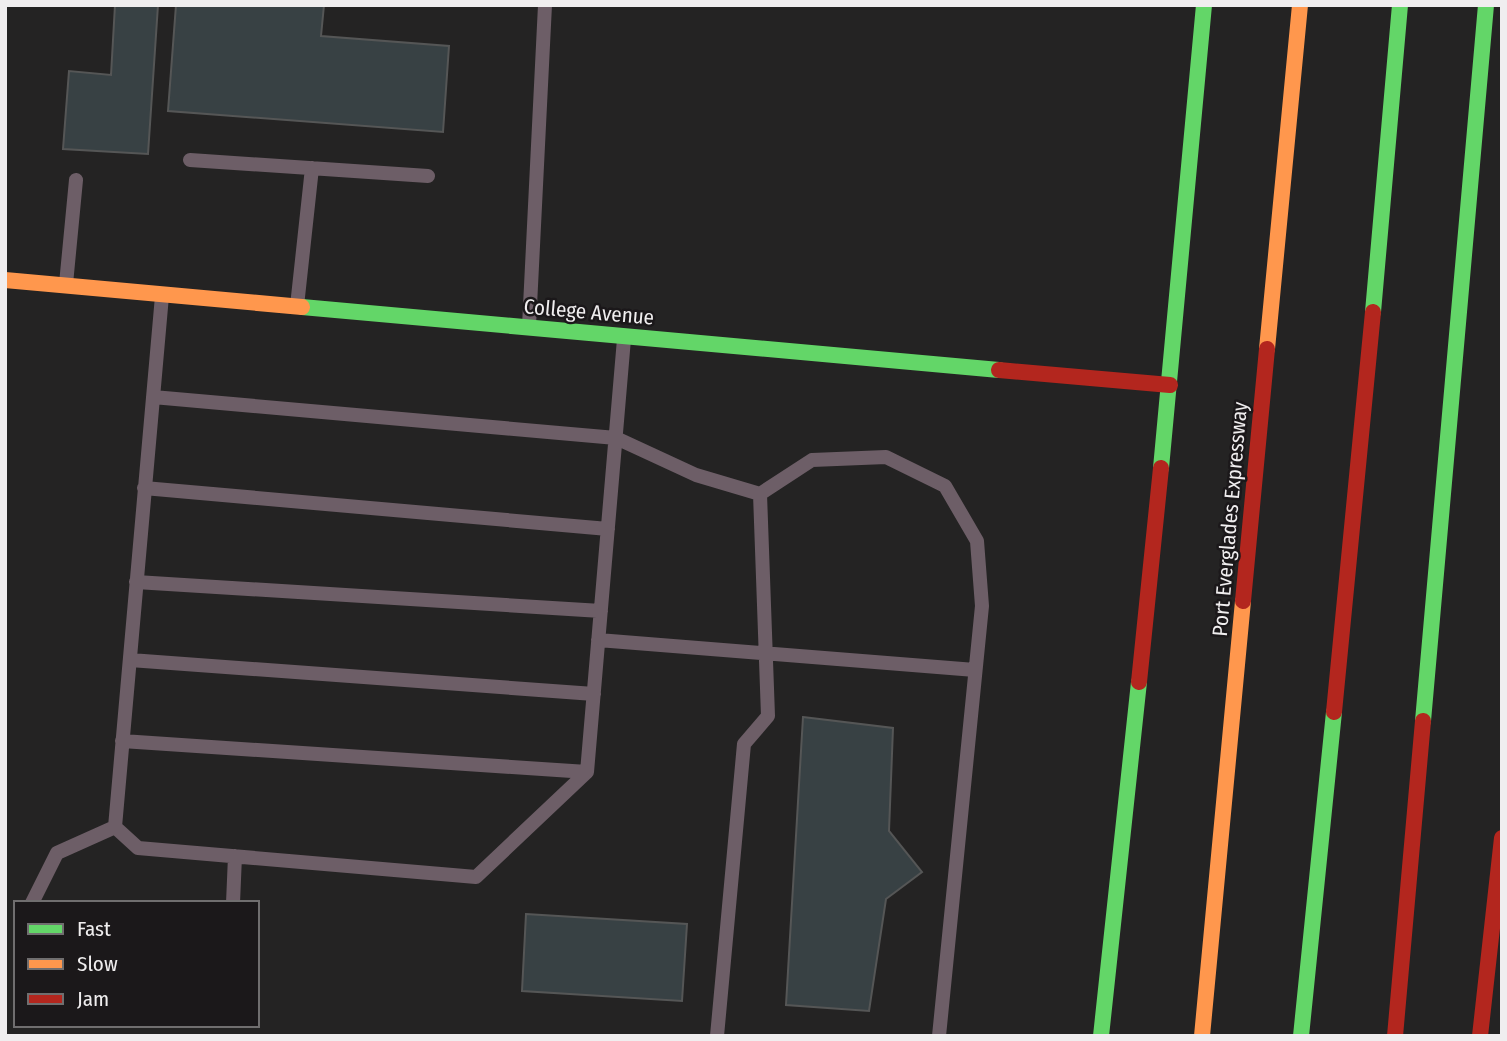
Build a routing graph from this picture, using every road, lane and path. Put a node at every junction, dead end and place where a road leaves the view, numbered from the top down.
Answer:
1 (545, 5) edge
2 (1204, 5) edge
3 (1300, 5) edge
4 (1400, 5) edge
5 (1486, 5) edge
6 (1491, 112) dead end
7 (1474, 150) junction
8 (190, 160) dead end
9 (312, 168) junction
10 (428, 176) dead end
11 (76, 180) dead end
12 (5, 280) edge
13 (66, 285) junction
14 (162, 294) junction
15 (297, 306) junction
16 (529, 327) junction
17 (625, 336) junction
18 (1170, 385) junction
19 (153, 397) junction
20 (616, 438) junction
21 (144, 488) junction
22 (760, 494) junction
23 (608, 529) junction
24 (136, 582) junction
25 (601, 611) junction
26 (598, 640) junction
27 (766, 654) junction
28 (130, 660) junction
29 (975, 670) junction
30 (594, 694) junction
31 (122, 741) junction
32 (587, 772) junction
33 (115, 827) junction
34 (1502, 838) edge
35 (235, 856) junction
36 (33, 901) edge
37 (233, 901) edge
38 (717, 1036) edge
39 (939, 1036) edge
40 (1101, 1036) edge
41 (1202, 1036) edge
42 (1301, 1036) edge
43 (1395, 1036) edge
44 (1480, 1036) edge

1 - 16 lane
2 - 18 main road
3 - 41 main road, Port Everglades Expressway
4 - 42 main road
5 - 7 main road
6 - 7 main road
7 - 43 main road
8 - 9 lane
9 - 10 lane
9 - 15 lane
11 - 13 lane
12 - 13 main road, College Avenue
13 - 14 main road, College Avenue
14 - 15 main road, College Avenue
14 - 19 lane
15 - 16 main road, College Avenue
16 - 17 main road, College Avenue
17 - 18 main road, College Avenue
17 - 20 lane
18 - 40 main road
19 - 20 lane
19 - 21 lane
20 - 22 lane
20 - 23 lane
21 - 23 lane
21 - 24 lane
22 - 27 lane
22 - 29 lane
23 - 25 lane
24 - 25 lane
24 - 28 lane
25 - 26 lane
26 - 27 lane
26 - 30 lane
27 - 29 lane
27 - 38 lane
28 - 30 lane
28 - 31 lane
29 - 39 lane
30 - 32 lane
31 - 32 lane
31 - 33 lane
32 - 35 lane
33 - 35 lane
33 - 36 lane
34 - 44 main road
35 - 37 lane

